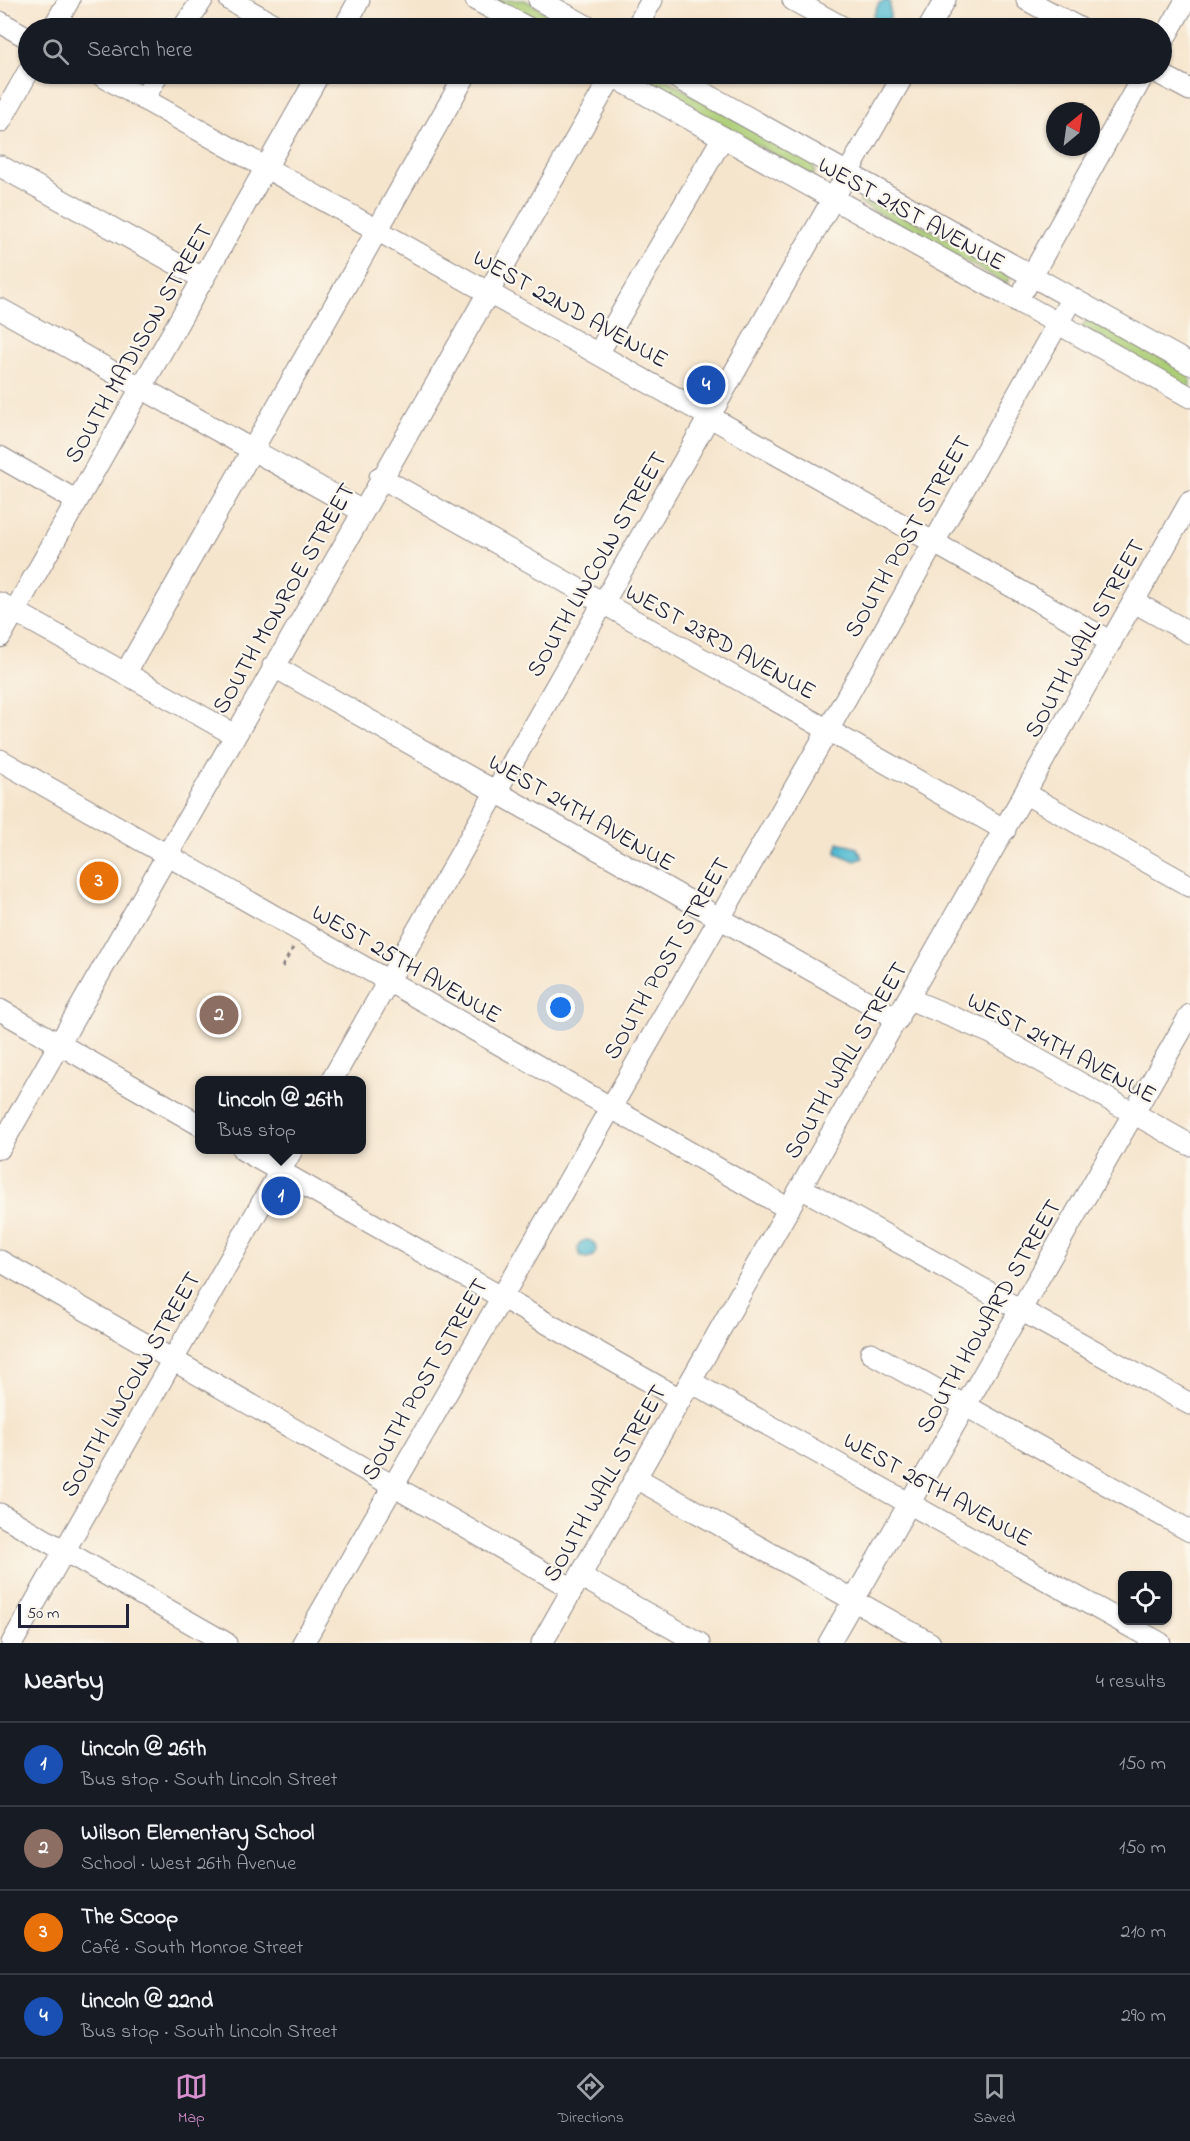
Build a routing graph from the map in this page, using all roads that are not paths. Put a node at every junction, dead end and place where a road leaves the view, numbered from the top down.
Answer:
1 (69, 0) edge
2 (202, 0) edge
3 (230, 0) edge
4 (359, 0) edge
5 (476, 0) edge
6 (539, 0) edge
7 (652, 0) edge
8 (793, 0) edge
9 (945, 0) edge
10 (1027, 0) edge
11 (1186, 0) edge
12 (59, 18) edge
13 (190, 18) edge
14 (262, 18) edge
15 (349, 18) edge
16 (492, 18) edge
17 (572, 18) edge
18 (642, 18) edge
19 (826, 18) edge
20 (935, 18) edge
21 (1060, 18) edge
22 (0, 22) edge
23 (1172, 25) edge
24 (18, 32) edge
25 (1172, 80) edge
26 (21, 84) edge
27 (117, 84) edge
28 (152, 84) edge
29 (313, 84) edge
30 (460, 84) edge
31 (605, 84) edge
32 (629, 84) edge
33 (688, 84) edge
34 (898, 84) edge
35 (1138, 84) edge
36 (1190, 90) edge
37 (144, 99) junction
38 (0, 122) edge
39 (723, 137) junction
40 (0, 166) edge
41 (267, 168) junction
42 (849, 174) junction
43 (835, 199) junction
44 (378, 230) junction
45 (1032, 275) junction
46 (204, 279) junction
47 (490, 292) junction
48 (1072, 298) junction
49 (1017, 300) junction
50 (0, 309) edge
51 (1058, 323) junction
52 (599, 352) junction
53 (1190, 364) edge
54 (141, 388) junction
55 (1190, 397) edge
56 (711, 416) junction
57 (252, 450) junction
58 (0, 457) edge
59 (380, 477) junction
60 (77, 501) junction
61 (1190, 502) edge
62 (362, 511) junction
63 (1185, 524) edge
64 (934, 541) junction
65 (1134, 602) junction
66 (602, 603) junction
67 (7, 607) edge
68 (1190, 633) edge
69 (0, 637) edge
70 (1111, 642) junction
71 (273, 666) junction
72 (125, 674) junction
73 (828, 730) junction
74 (235, 735) junction
75 (0, 760) edge
76 (496, 793) junction
77 (1026, 794) junction
78 (1005, 830) junction
79 (167, 855) junction
80 (1190, 886) edge
81 (718, 919) junction
82 (389, 982) junction
83 (909, 999) junction
84 (0, 1010) edge
85 (1190, 1015) edge
86 (898, 1019) junction
87 (59, 1044) junction
88 (334, 1076) edge
89 (610, 1108) junction
90 (1133, 1113) junction
91 (195, 1122) edge
92 (1190, 1145) edge
93 (0, 1148) edge
94 (251, 1154) edge
95 (289, 1154) edge
96 (279, 1171) junction
97 (801, 1188) junction
98 (789, 1209) junction
99 (0, 1261) edge
100 (500, 1298) junction
101 (1021, 1310) junction
102 (871, 1353) dead end
103 (173, 1360) junction
104 (685, 1390) junction
105 (1190, 1404) edge
106 (966, 1405) junction
107 (636, 1478) junction
108 (393, 1486) junction
109 (910, 1502) junction
110 (0, 1514) edge
111 (1190, 1531) edge
112 (64, 1551) junction
113 (577, 1583) junction
114 (854, 1600) junction
115 (12, 1643) edge
116 (226, 1643) edge
117 (303, 1643) edge
118 (542, 1643) edge
119 (699, 1643) edge
120 (829, 1643) edge
121 (930, 1643) edge
122 (1160, 1643) edge

1 - 12 street
2 - 13 street
3 - 14 street
4 - 15 street
5 - 16 street
6 - 17 street
7 - 18 street
8 - 19 street
9 - 20 street
10 - 21 street
11 - 23 street
22 - 24 street
25 - 36 street
26 - 38 street
27 - 37 street, WEST 22ND AVENUE
28 - 37 street
29 - 41 street, SOUTH MADISON STREET
30 - 44 street
31 - 47 street, SOUTH MONROE STREET
32 - 39 street, WEST 21ST AVENUE
33 - 42 street, WEST 21ST AVENUE
34 - 42 street, SOUTH LINCOLN STREET
35 - 45 street
37 - 41 street, WEST 22ND AVENUE
39 - 43 street, WEST 21ST AVENUE
39 - 52 street
40 - 46 street
41 - 44 street, WEST 22ND AVENUE
41 - 46 street, SOUTH MADISON STREET
42 - 43 street, SOUTH LINCOLN STREET
42 - 45 street, WEST 21ST AVENUE
43 - 49 street, WEST 21ST AVENUE
43 - 56 street, SOUTH LINCOLN STREET
44 - 47 street, WEST 22ND AVENUE
44 - 57 street
45 - 48 street, WEST 21ST AVENUE
45 - 49 street
46 - 54 street, SOUTH MADISON STREET
47 - 52 street, WEST 22ND AVENUE
47 - 59 street, SOUTH MONROE STREET
48 - 51 street, SOUTH POST STREET
48 - 53 street, WEST 21ST AVENUE
49 - 51 street, WEST 21ST AVENUE
50 - 54 street
51 - 55 street, WEST 21ST AVENUE
51 - 64 street, SOUTH POST STREET
52 - 56 street, WEST 22ND AVENUE
54 - 57 street
54 - 60 street, SOUTH MADISON STREET
56 - 64 street, WEST 22ND AVENUE
56 - 66 street, SOUTH LINCOLN STREET
57 - 62 street
57 - 72 street
58 - 60 street
59 - 62 street, SOUTH MONROE STREET
59 - 66 street, WEST 23RD AVENUE
60 - 67 street, SOUTH MADISON STREET
61 - 63 street, SOUTH WALL STREET
62 - 71 street, SOUTH MONROE STREET
63 - 65 street, SOUTH WALL STREET
64 - 70 street, WEST 22ND AVENUE
64 - 73 street, SOUTH POST STREET
65 - 68 street
65 - 70 street, SOUTH WALL STREET
66 - 73 street, WEST 23RD AVENUE
66 - 76 street, SOUTH LINCOLN STREET
67 - 69 street, SOUTH MADISON STREET
67 - 72 street
70 - 77 street, SOUTH WALL STREET
71 - 74 street, SOUTH MONROE STREET
71 - 76 street, WEST 24TH AVENUE
72 - 74 street
73 - 78 street, WEST 23RD AVENUE
73 - 81 street, SOUTH POST STREET
74 - 79 street, SOUTH MONROE STREET
75 - 79 street, WEST 25TH AVENUE
76 - 81 street, WEST 24TH AVENUE
76 - 82 street, SOUTH LINCOLN STREET
77 - 78 street, SOUTH WALL STREET
77 - 80 street
78 - 83 street, SOUTH WALL STREET
79 - 82 street, WEST 25TH AVENUE
79 - 87 street, SOUTH MONROE STREET
81 - 86 street, WEST 24TH AVENUE
81 - 89 street, SOUTH POST STREET
82 - 88 street, SOUTH LINCOLN STREET
82 - 89 street, WEST 25TH AVENUE
83 - 86 street, SOUTH WALL STREET
83 - 90 street, WEST 24TH AVENUE
84 - 87 street
85 - 90 street, SOUTH HOWARD STREET
86 - 97 street, SOUTH WALL STREET
87 - 91 street
87 - 93 street, SOUTH MONROE STREET
89 - 98 street, WEST 25TH AVENUE
89 - 100 street, SOUTH POST STREET
90 - 92 street, WEST 24TH AVENUE
90 - 101 street, SOUTH HOWARD STREET
94 - 96 street, WEST 26TH AVENUE
95 - 96 street, SOUTH LINCOLN STREET
96 - 100 street, WEST 26TH AVENUE
96 - 103 street, SOUTH LINCOLN STREET
97 - 98 street, SOUTH WALL STREET
97 - 101 street
98 - 104 street, SOUTH WALL STREET
99 - 103 street
100 - 104 street, WEST 26TH AVENUE
100 - 108 street, SOUTH POST STREET
101 - 105 street
101 - 106 street, SOUTH HOWARD STREET
102 - 106 street
103 - 108 street
103 - 112 street, SOUTH LINCOLN STREET
104 - 107 street, SOUTH WALL STREET
104 - 109 street, WEST 26TH AVENUE
106 - 109 street, SOUTH HOWARD STREET
106 - 111 street
107 - 113 street, SOUTH WALL STREET
107 - 114 street
108 - 113 street
108 - 117 street, SOUTH POST STREET
109 - 114 street, SOUTH HOWARD STREET
109 - 122 street, WEST 26TH AVENUE
110 - 112 street
112 - 115 street, SOUTH LINCOLN STREET
112 - 116 street
113 - 118 street, SOUTH WALL STREET
113 - 119 street
114 - 120 street, SOUTH HOWARD STREET
114 - 121 street

